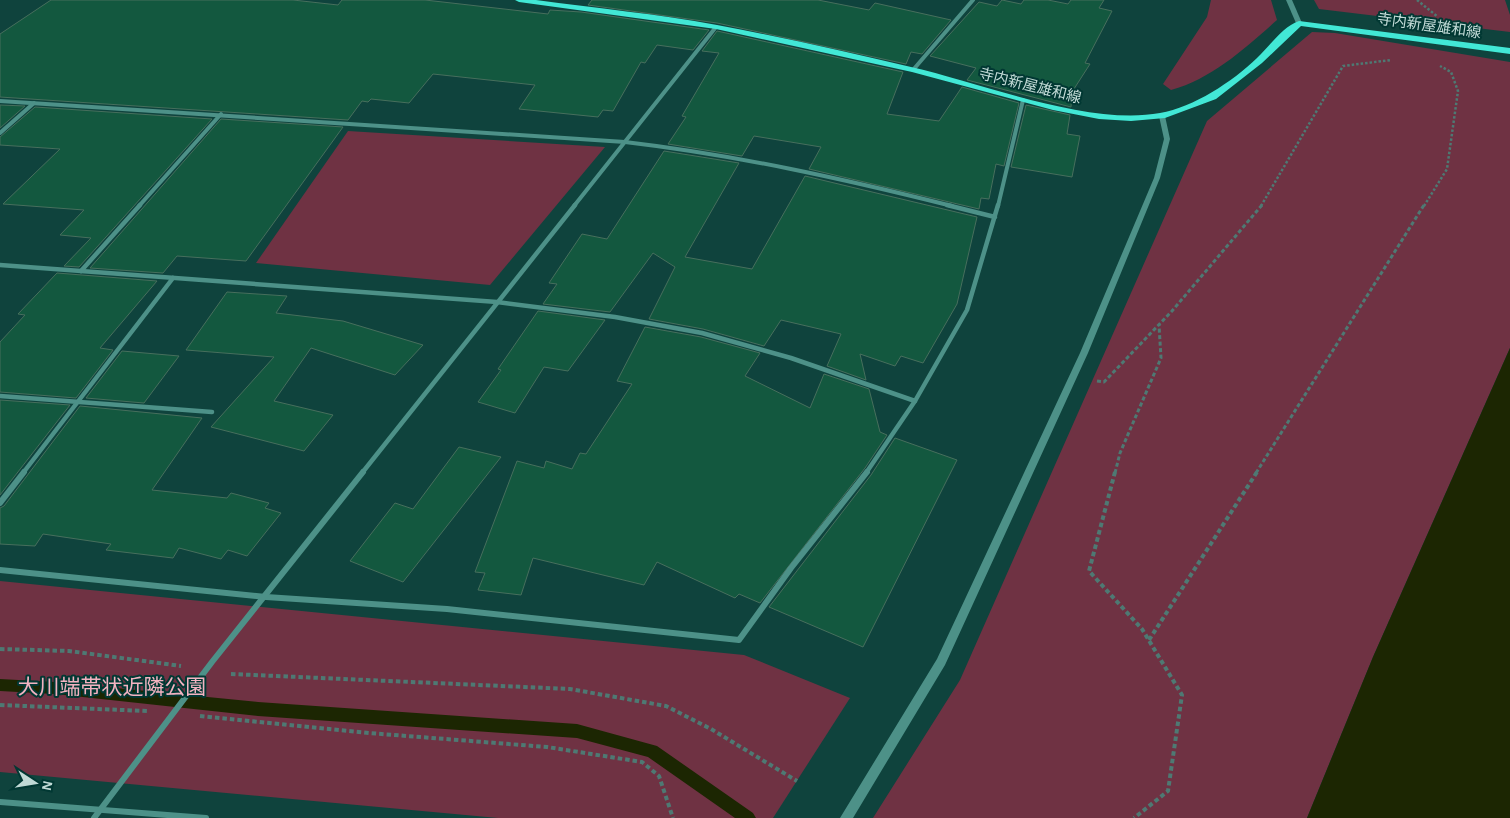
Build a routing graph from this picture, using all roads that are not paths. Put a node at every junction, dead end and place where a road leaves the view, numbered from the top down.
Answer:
1 (519, 0) edge
2 (973, 0) edge
3 (1289, 0) edge
4 (1299, 23) junction
5 (716, 27) junction
6 (1510, 51) edge
7 (913, 70) junction
8 (1023, 100) junction
9 (0, 101) edge
10 (34, 103) junction
11 (221, 114) junction
12 (1162, 116) junction
13 (0, 133) edge
14 (625, 142) junction
15 (995, 218) junction
16 (0, 265) edge
17 (81, 271) junction
18 (172, 278) junction
19 (497, 302) junction
20 (0, 396) edge
21 (78, 401) junction
22 (915, 401) junction
23 (212, 412) dead end
24 (0, 503) edge
25 (0, 570) edge
26 (266, 596) junction
27 (0, 802) edge
28 (101, 809) junction
29 (94, 818) edge
30 (206, 818) edge
31 (846, 818) edge

1 - 5 main road, 寺内新屋雄和線
2 - 7 street
3 - 4 street
4 - 6 main road, 寺内新屋雄和線
4 - 12 main road, 寺内新屋雄和線
5 - 7 main road, 寺内新屋雄和線
5 - 14 street
7 - 8 main road, 寺内新屋雄和線
8 - 12 main road, 寺内新屋雄和線
8 - 15 street
9 - 10 street
10 - 11 street
10 - 13 street
11 - 14 street
11 - 17 street
12 - 31 street
14 - 15 street
14 - 19 street
15 - 22 street
16 - 17 street
17 - 18 street
18 - 19 street
18 - 21 street
19 - 22 street
19 - 26 street
20 - 21 street
21 - 23 street
21 - 24 street
22 - 26 street
25 - 26 street
26 - 28 street
27 - 28 street
28 - 29 street
28 - 30 street

